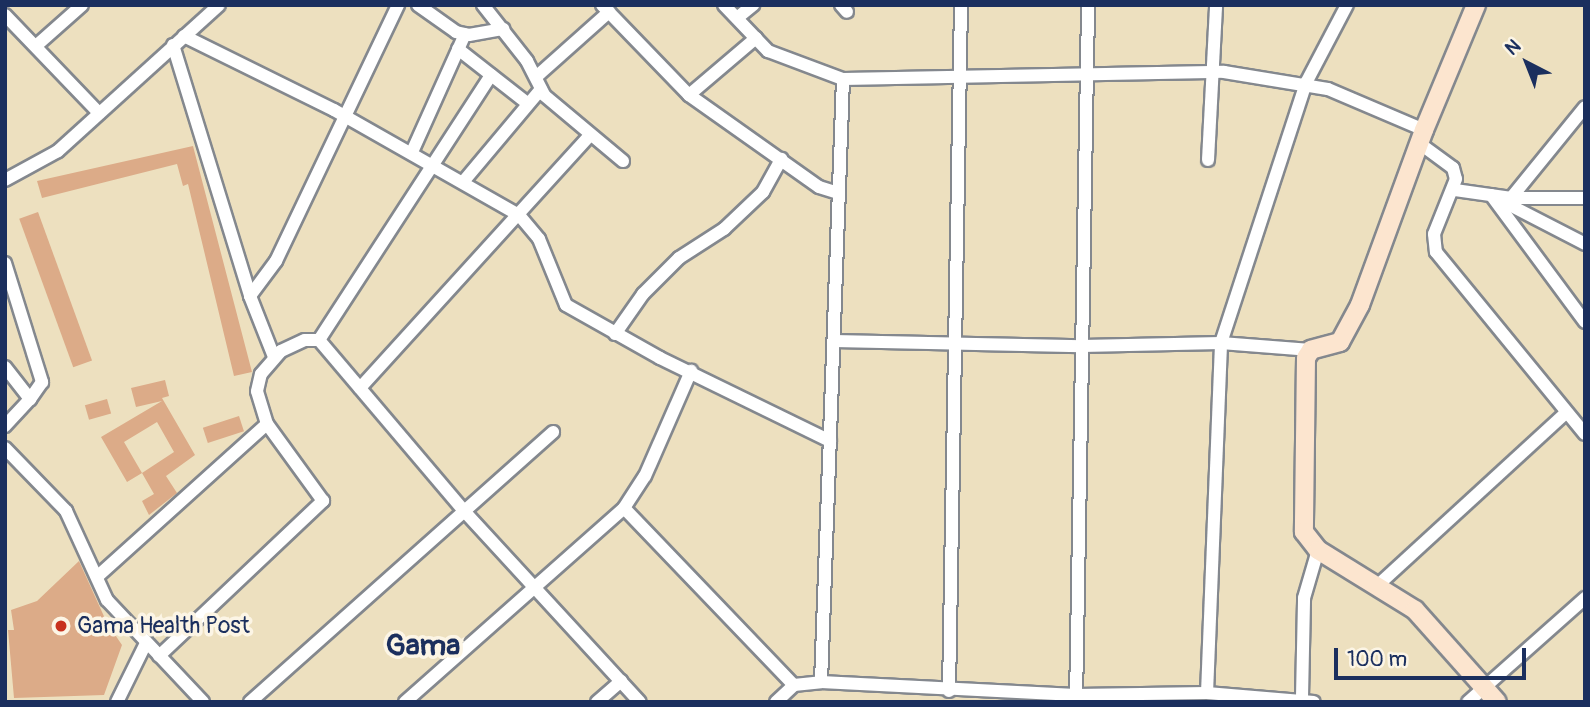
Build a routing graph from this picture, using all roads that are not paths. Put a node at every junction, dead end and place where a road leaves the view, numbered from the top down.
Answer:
1 (82, 5) edge
2 (219, 5) edge
3 (398, 5) edge
4 (418, 5) edge
5 (483, 5) edge
6 (724, 5) edge
7 (753, 5) edge
8 (961, 5) edge
9 (1088, 5) edge
10 (1216, 5) edge
11 (1348, 5) edge
12 (1476, 5) edge
13 (606, 8) edge
14 (5, 15) edge
15 (737, 19) junction
16 (503, 29) junction
17 (465, 34) junction
18 (184, 36) junction
19 (756, 38) junction
20 (37, 45) junction
21 (173, 45) junction
22 (458, 49) junction
23 (1213, 72) junction
24 (491, 75) junction
25 (1087, 75) junction
26 (958, 77) junction
27 (843, 79) junction
28 (539, 83) junction
29 (1306, 83) junction
30 (689, 95) junction
31 (527, 103) junction
32 (1585, 107) edge
33 (99, 113) junction
34 (345, 116) junction
35 (590, 135) junction
36 (1422, 136) junction
37 (412, 152) junction
38 (780, 159) junction
39 (1208, 160) dead end
40 (623, 161) dead end
41 (435, 165) junction
42 (5, 180) edge
43 (463, 182) junction
44 (1455, 190) junction
45 (839, 193) junction
46 (1491, 195) junction
47 (1511, 198) junction
48 (1585, 198) edge
49 (519, 215) junction
50 (1585, 244) edge
51 (5, 263) edge
52 (250, 296) junction
53 (1585, 323) edge
54 (615, 334) junction
55 (319, 340) junction
56 (834, 341) junction
57 (954, 343) junction
58 (1222, 343) junction
59 (1082, 346) junction
60 (1311, 350) junction
61 (274, 358) junction
62 (5, 367) edge
63 (691, 371) junction
64 (360, 388) junction
65 (30, 399) junction
66 (1566, 413) junction
67 (267, 424) junction
68 (5, 426) edge
69 (553, 432) dead end
70 (1585, 434) edge
71 (830, 441) junction
72 (5, 449) edge
73 (624, 508) junction
74 (465, 512) junction
75 (1318, 550) junction
76 (98, 576) junction
77 (536, 584) junction
78 (1378, 585) junction
79 (1582, 605) edge
80 (146, 643) junction
81 (159, 656) junction
82 (621, 681) junction
83 (821, 682) junction
84 (794, 685) junction
85 (1485, 688) junction
86 (948, 691) junction
87 (1207, 693) junction
88 (1076, 699) edge
89 (1308, 699) edge
90 (117, 702) edge
91 (203, 702) edge
92 (250, 702) edge
93 (405, 702) edge
94 (597, 702) edge
95 (640, 702) edge
96 (776, 702) edge
97 (1468, 702) edge
98 (1497, 702) edge

1 - 20 street
2 - 18 street
3 - 34 street
4 - 17 street
5 - 16 street
6 - 15 street
7 - 15 street
8 - 26 street
9 - 25 street
10 - 23 street
11 - 29 street
12 - 36 street
13 - 28 street
13 - 30 street
14 - 20 street
15 - 19 street
16 - 17 street
16 - 28 street
17 - 22 street
18 - 21 street
18 - 34 street
19 - 27 street
19 - 30 street
20 - 33 street
21 - 33 street
21 - 52 street
22 - 24 street
22 - 37 street
23 - 25 street
23 - 29 street
23 - 39 street
24 - 31 street
24 - 41 street
25 - 26 street
25 - 59 street
26 - 27 street
26 - 57 street
27 - 45 street
28 - 31 street
28 - 35 street
29 - 36 street
29 - 58 street
30 - 38 street
31 - 43 street
32 - 47 street
33 - 42 street
34 - 37 street
34 - 52 street
35 - 40 street
35 - 49 street
36 - 44 street
36 - 60 street
37 - 41 street
38 - 45 street
38 - 54 street
41 - 43 street
41 - 55 street
43 - 49 street
44 - 46 street
44 - 66 street
45 - 56 street
46 - 47 street
46 - 50 street
46 - 53 street
47 - 48 street
49 - 54 street
49 - 64 street
51 - 65 street
52 - 61 street
54 - 63 street
55 - 61 street
55 - 64 street
56 - 57 street
56 - 71 street
57 - 59 street
57 - 86 street
58 - 59 street
58 - 60 street
58 - 87 street
59 - 88 street
60 - 75 street
61 - 67 street
62 - 65 street
63 - 71 street
63 - 73 street
64 - 74 street
65 - 68 street
66 - 70 street
66 - 78 street
67 - 76 street
67 - 81 street
69 - 74 street
71 - 83 street
72 - 76 street
73 - 77 street
73 - 84 street
74 - 77 street
74 - 92 street
75 - 78 street
75 - 89 street
76 - 80 street
77 - 82 street
77 - 93 street
78 - 85 street
79 - 85 street
80 - 81 street
80 - 90 street
81 - 91 street
82 - 94 street
82 - 95 street
83 - 84 street
83 - 86 street
84 - 96 street
85 - 97 street
85 - 98 street
86 - 88 street
87 - 88 street
87 - 89 street

